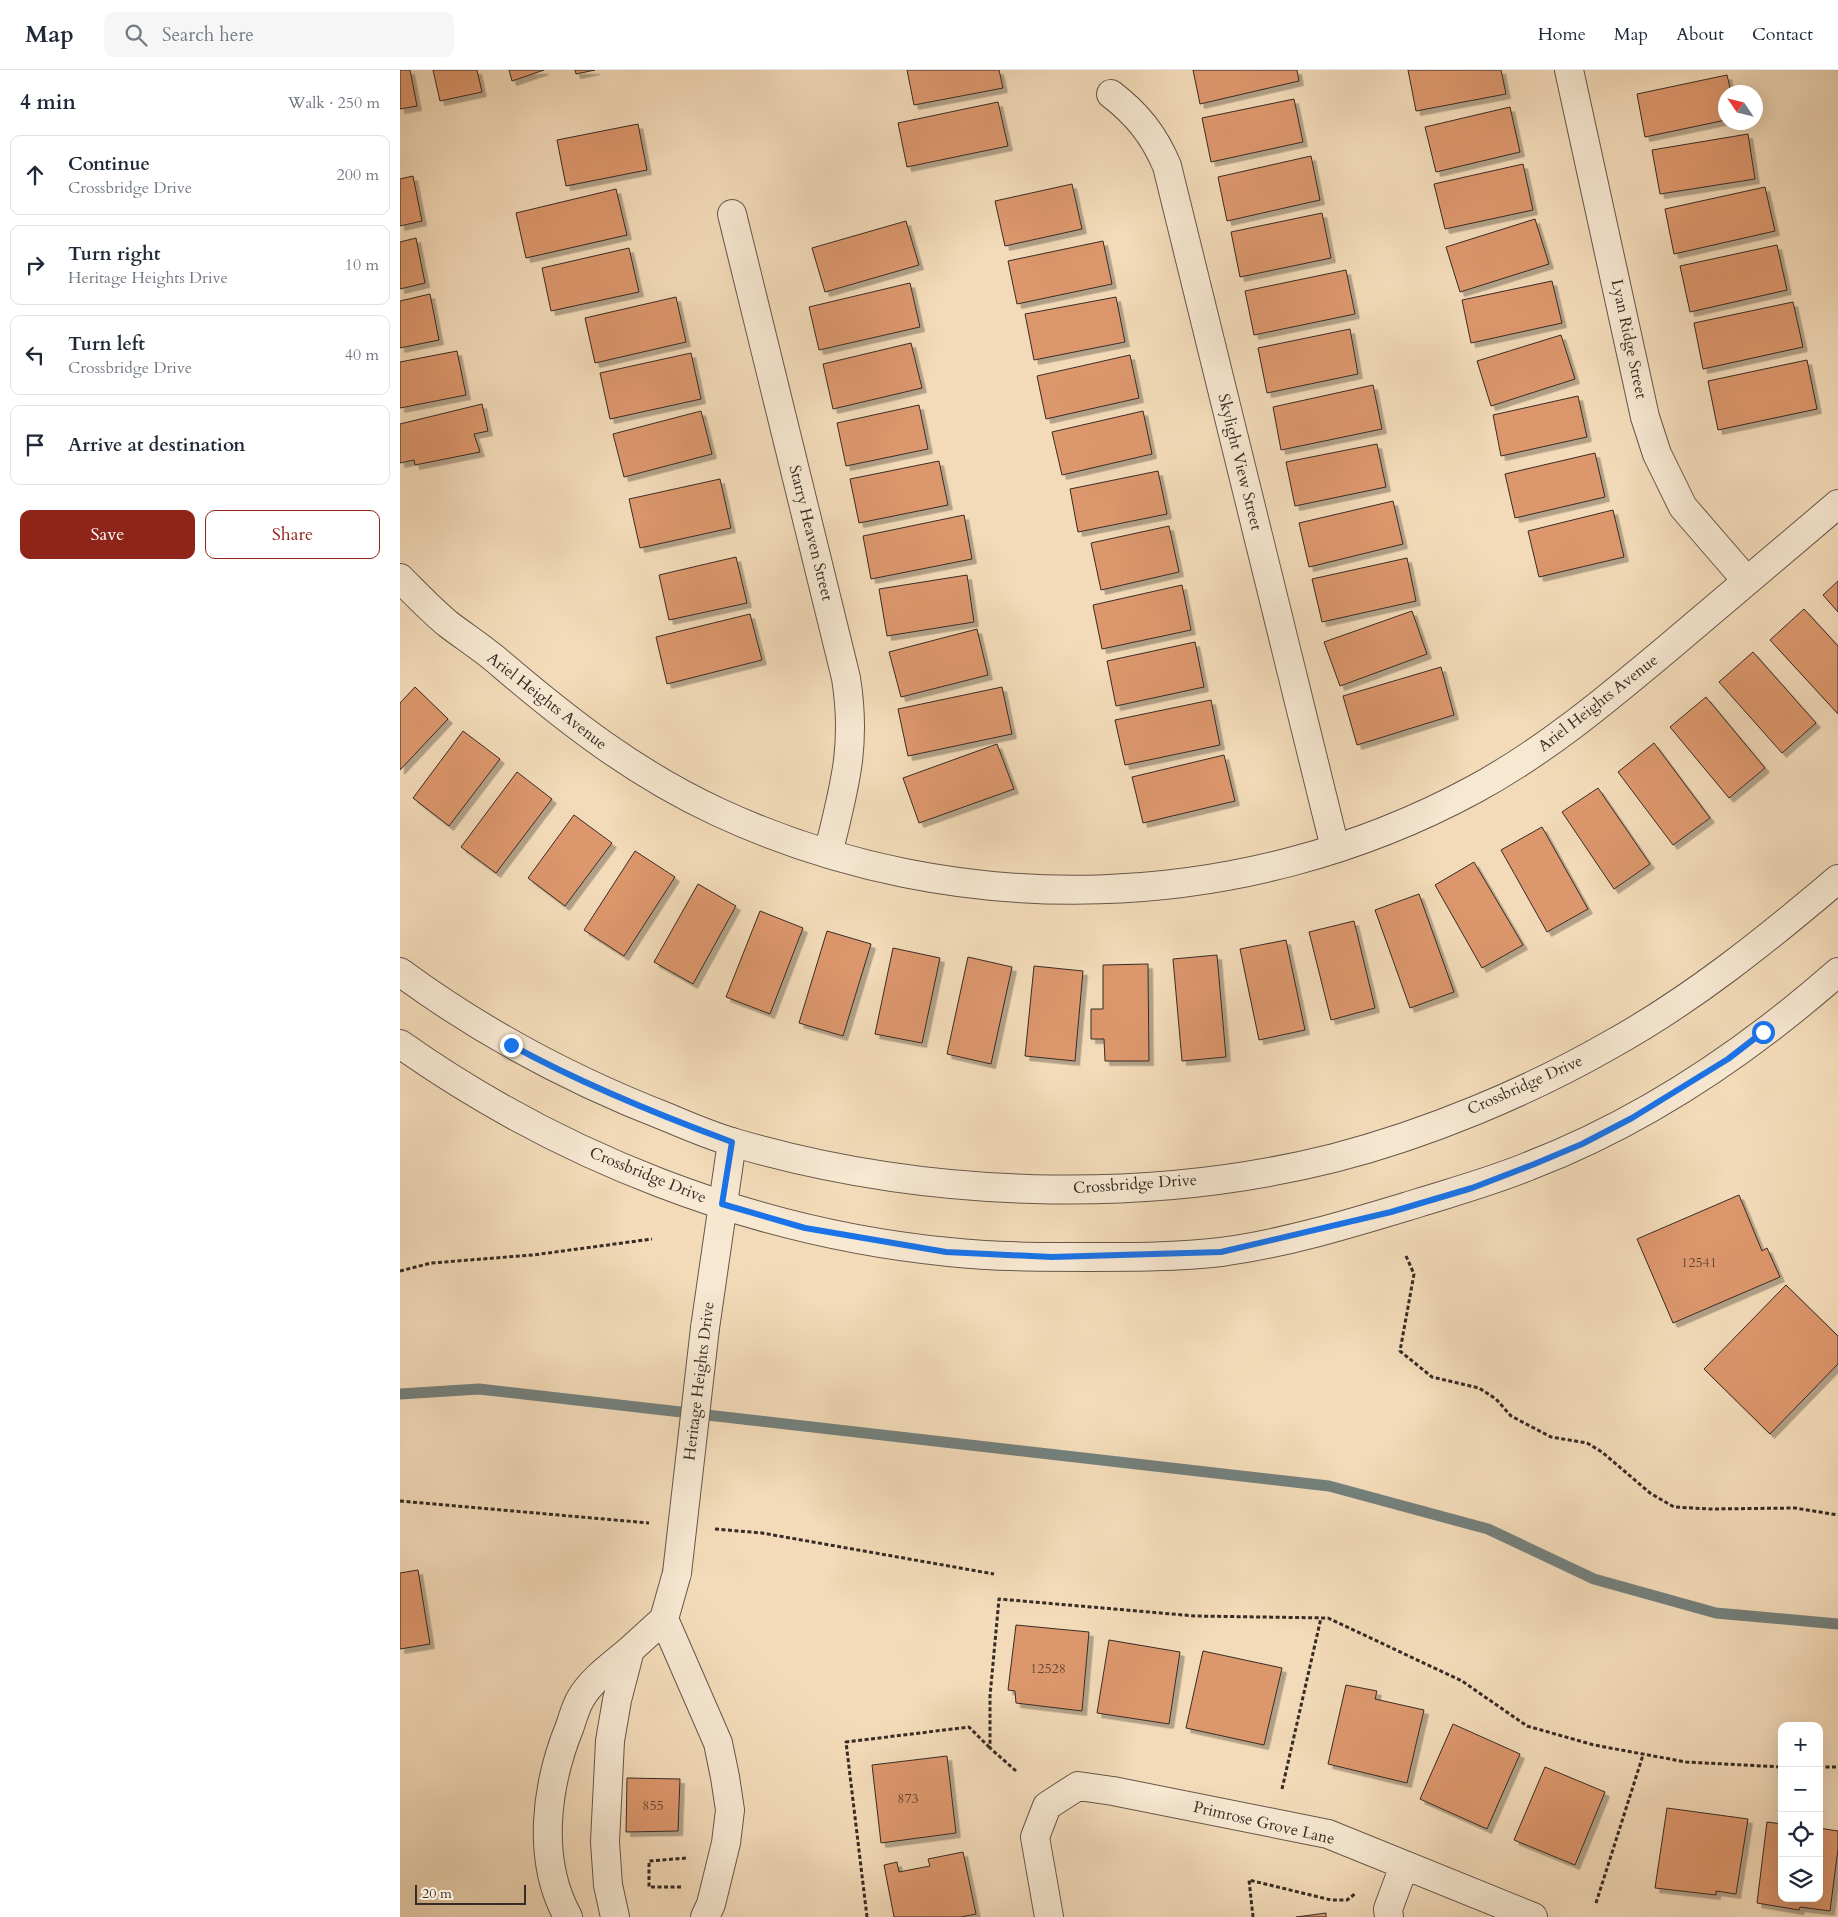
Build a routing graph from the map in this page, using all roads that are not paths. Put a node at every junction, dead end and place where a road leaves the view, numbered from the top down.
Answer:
1 (1570, 70) edge
2 (1111, 94) dead end
3 (732, 214) dead end
4 (1838, 504) edge
5 (400, 578) edge
6 (1747, 581) junction
7 (1336, 848) junction
8 (828, 854) junction
9 (1838, 879) edge
10 (400, 972) edge
11 (1838, 972) edge
12 (400, 1044) edge
13 (732, 1142) junction
14 (722, 1204) junction
15 (664, 1619) junction
16 (630, 1650) junction
17 (1404, 1866) junction
18 (568, 1917) edge
19 (615, 1917) edge
20 (705, 1917) edge
21 (1049, 1917) edge
22 (1389, 1917) edge
23 (1533, 1917) edge

1 - 6 street, Lyan Ridge Street
2 - 7 street, Skylight View Street
3 - 8 street, Starry Heaven Street
4 - 6 street, Ariel Heights Avenue
5 - 8 street, Ariel Heights Avenue
6 - 7 street, Ariel Heights Avenue
7 - 8 street, Ariel Heights Avenue
9 - 13 street, Crossbridge Drive
10 - 13 street, Crossbridge Drive
11 - 14 street, Crossbridge Drive
12 - 14 street, Crossbridge Drive
13 - 14 street, Heritage Heights Drive
14 - 15 street, Heritage Heights Drive, bridge
15 - 16 street
15 - 20 street
16 - 18 street
16 - 19 street
17 - 21 street, Primrose Grove Lane
17 - 22 street
17 - 23 street, Primrose Grove Lane

